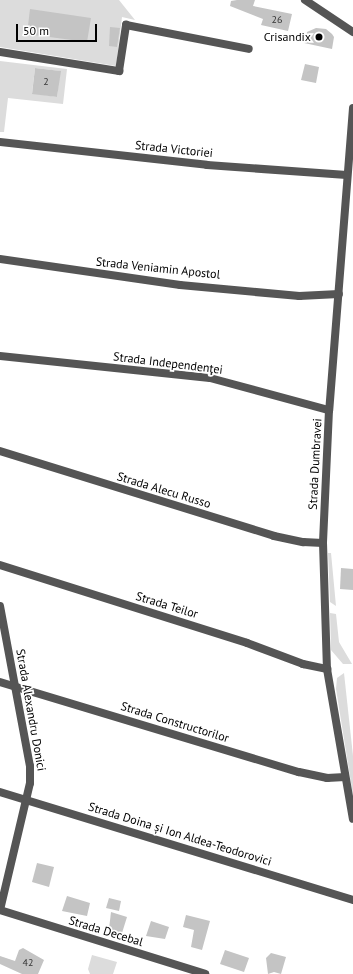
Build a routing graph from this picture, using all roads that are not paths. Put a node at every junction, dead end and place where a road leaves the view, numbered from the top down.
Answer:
1 (305, 0) edge
2 (353, 32) edge
3 (249, 49) dead end
4 (0, 52) edge
5 (353, 108) edge
6 (0, 142) edge
7 (346, 175) junction
8 (0, 259) edge
9 (339, 294) junction
10 (0, 356) edge
11 (330, 410) junction
12 (0, 451) edge
13 (323, 543) junction
14 (0, 565) edge
15 (0, 606) edge
16 (327, 669) junction
17 (0, 682) edge
18 (15, 686) junction
19 (345, 777) junction
20 (0, 792) edge
21 (28, 800) junction
22 (353, 818) edge
23 (353, 900) edge
24 (0, 910) edge
25 (204, 974) edge

1 - 2 street
3 - 4 street
5 - 7 street, Strada Dumbravei
6 - 7 street, Strada Victoriei
7 - 9 street, Strada Dumbravei
8 - 9 street, Strada Veniamin Apostol
9 - 11 street, Strada Dumbravei
10 - 11 street, Strada Independenţei
11 - 13 street, Strada Dumbravei
12 - 13 street, Strada Alecu Russo
13 - 16 street, Strada Dumbravei
14 - 16 street, Strada Teilor
15 - 18 street, Strada Alexandru Donici
16 - 19 street, Strada Dumbravei
17 - 18 street, Strada Constructorilor
18 - 19 street, Strada Constructorilor
18 - 21 street, Strada Alexandru Donici
19 - 22 street, Strada Dumbravei
20 - 21 street, Strada Doina și Ion Aldea-Teodorovici
21 - 23 street, Strada Doina și Ion Aldea-Teodorovici
21 - 24 street, Strada Alexandru Donici
24 - 25 street, Strada Decebal

